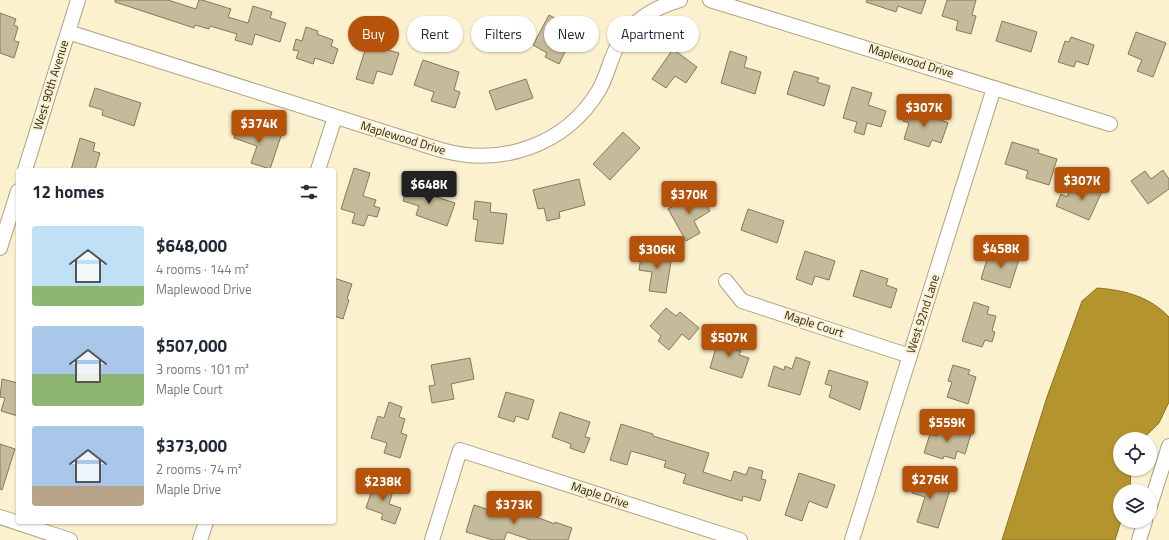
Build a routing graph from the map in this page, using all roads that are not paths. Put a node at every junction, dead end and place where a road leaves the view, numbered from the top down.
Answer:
1 (78, 0) edge
2 (680, 0) edge
3 (710, 0) edge
4 (68, 32) junction
5 (994, 88) junction
6 (335, 117) junction
7 (1110, 124) dead end
8 (26, 168) edge
9 (319, 168) edge
10 (16, 197) edge
11 (0, 248) edge
12 (726, 281) dead end
13 (910, 356) junction
14 (1169, 446) edge
15 (1167, 461) edge
16 (1164, 479) edge
17 (1157, 492) edge
18 (0, 517) edge
19 (16, 522) edge
20 (21, 524) edge
21 (205, 524) edge
22 (1143, 528) edge
23 (70, 540) edge
24 (200, 540) edge
25 (432, 540) edge
26 (740, 540) edge
27 (852, 540) edge
28 (1139, 540) edge

1 - 4 street, West 90th Avenue
2 - 6 street, Maplewood Drive
3 - 5 street, Maplewood Drive
4 - 6 street, Maplewood Drive
4 - 8 street, West 90th Avenue
5 - 7 street, Maplewood Drive
5 - 13 street, West 92nd Lane
6 - 9 street
10 - 11 street
12 - 13 street, Maple Court
13 - 27 street, West 92nd Lane
14 - 15 street
15 - 16 street
16 - 17 street
18 - 19 street
20 - 23 street
21 - 24 street
22 - 28 street
25 - 26 street, Maple Drive

